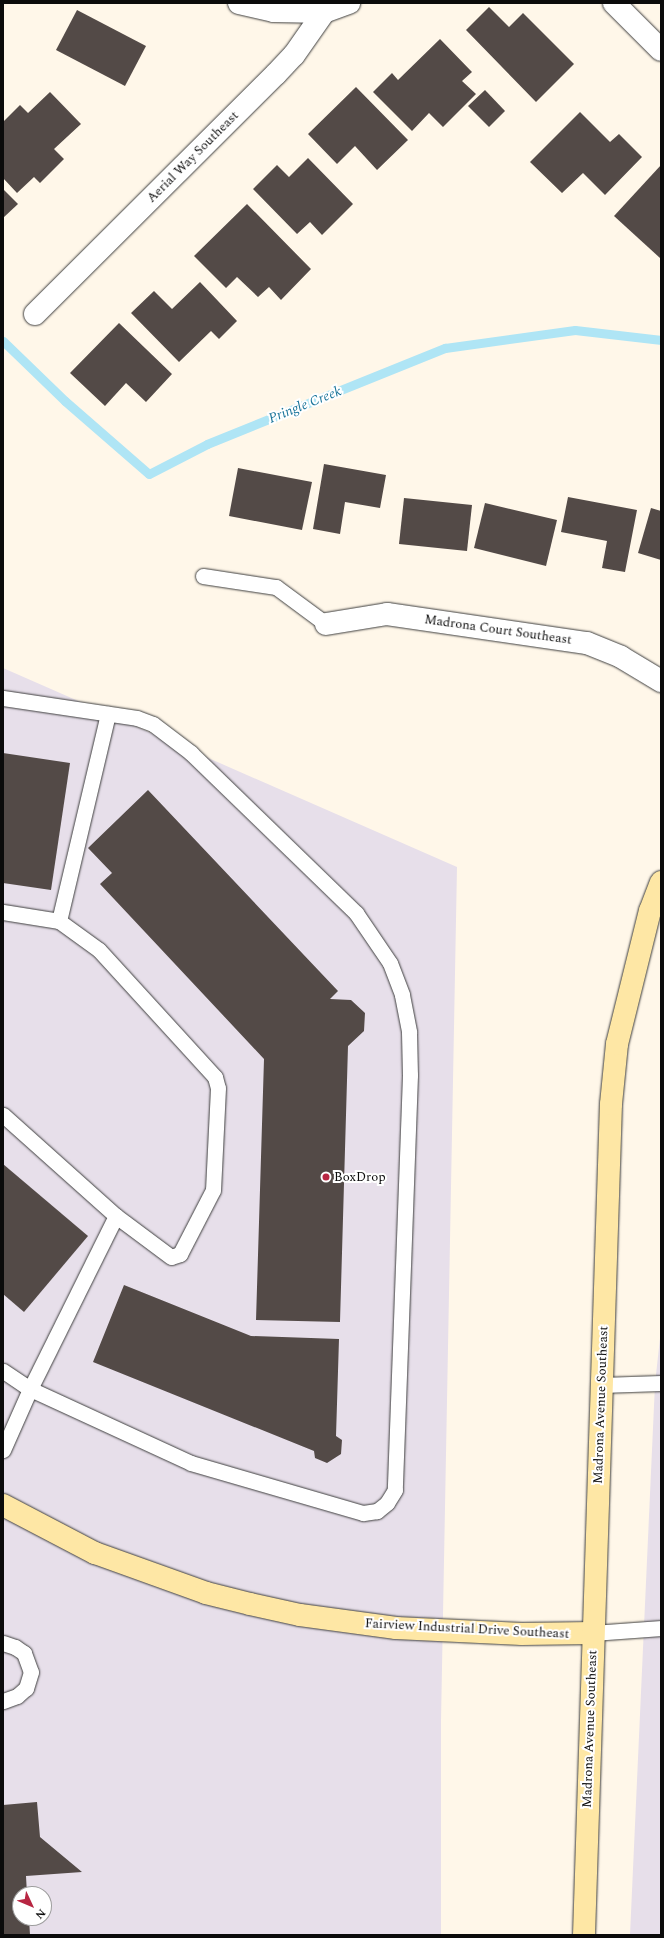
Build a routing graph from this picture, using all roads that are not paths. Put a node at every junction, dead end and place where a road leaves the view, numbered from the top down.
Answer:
1 (239, 3) edge
2 (349, 3) edge
3 (614, 3) edge
4 (324, 12) junction
5 (661, 50) edge
6 (35, 314) dead end
7 (203, 576) dead end
8 (326, 624) joint
9 (661, 681) edge
10 (3, 698) edge
11 (108, 714) junction
12 (661, 882) edge
13 (3, 912) edge
14 (59, 922) junction
15 (3, 1115) edge
16 (116, 1216) junction
17 (3, 1371) edge
18 (661, 1382) edge
19 (601, 1385) junction
20 (30, 1389) junction
21 (3, 1450) edge
22 (3, 1505) edge
23 (661, 1628) edge
24 (593, 1633) junction
25 (3, 1643) edge
26 (3, 1701) edge
27 (584, 1935) edge

1 - 4 street
2 - 4 street
3 - 5 street
4 - 6 street, Aerial Way Southeast
7 - 8 lane
8 - 9 street, Madrona Court Southeast
10 - 11 lane
11 - 14 lane
11 - 20 lane
12 - 19 main road, Madrona Avenue Southeast
13 - 14 lane
14 - 16 lane
15 - 16 lane
16 - 20 lane
17 - 20 lane
18 - 19 lane
19 - 24 main road, Madrona Avenue Southeast
20 - 21 lane
22 - 24 main road, Fairview Industrial Drive Southeast
23 - 24 lane
24 - 27 main road, Madrona Avenue Southeast
25 - 26 lane

